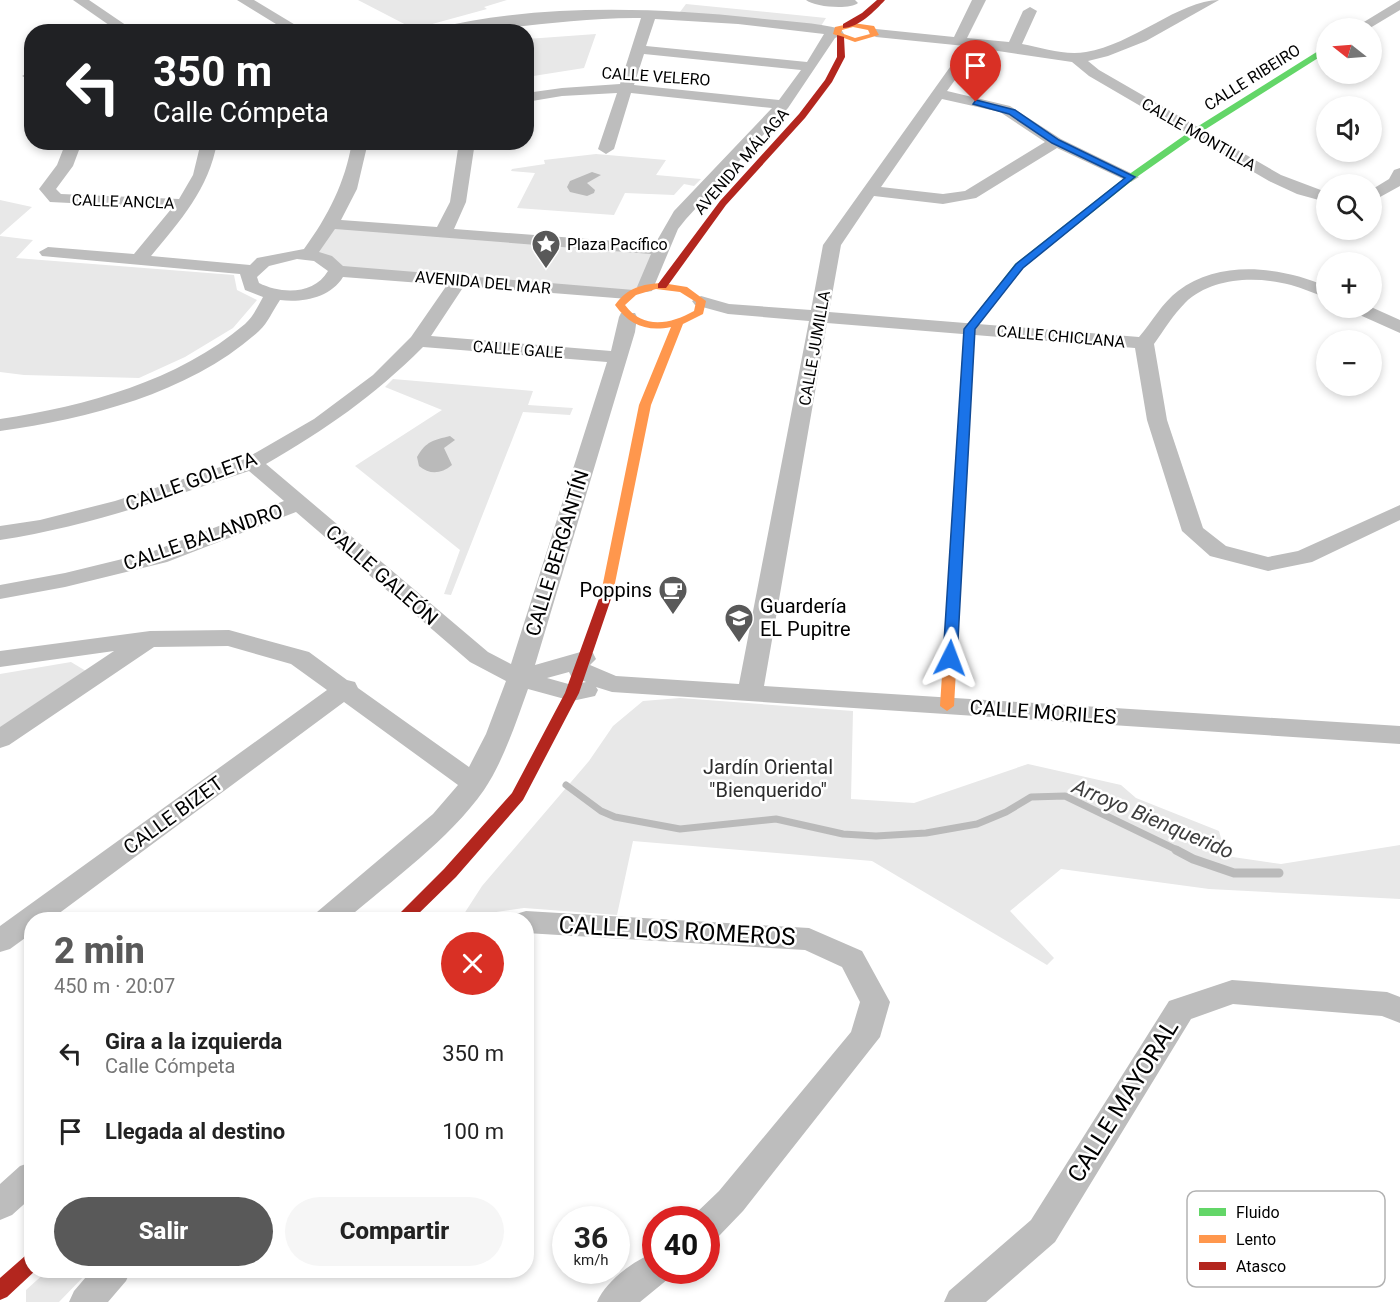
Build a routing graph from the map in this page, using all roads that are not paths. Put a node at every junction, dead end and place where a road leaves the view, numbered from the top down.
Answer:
1 (80, 0) edge
2 (244, 0) edge
3 (682, 0) edge
4 (813, 0) edge
5 (979, 0) edge
6 (1212, 0) edge
7 (852, 2) edge
8 (885, 3) edge
9 (1400, 4) edge
10 (551, 5) dead end
11 (1030, 11) dead end
12 (573, 15) junction
13 (649, 15) junction
14 (669, 16) junction
15 (1377, 18) edge
16 (117, 24) edge
17 (286, 24) edge
18 (486, 24) edge
19 (839, 32) junction
20 (871, 35) junction
21 (968, 45) junction
22 (1014, 47) junction
23 (637, 49) junction
24 (1316, 56) edge
25 (1077, 58) junction
26 (845, 60) junction
27 (811, 67) junction
28 (625, 88) junction
29 (939, 94) junction
30 (534, 97) edge
31 (783, 105) junction
32 (1195, 132) junction
33 (1056, 142) junction
34 (606, 149) dead end
35 (71, 150) edge
36 (208, 150) edge
37 (359, 150) edge
38 (466, 150) edge
39 (1400, 173) edge
40 (1131, 177) junction
41 (1382, 190) edge
42 (870, 191) junction
43 (1316, 194) edge
44 (185, 204) junction
45 (332, 224) junction
46 (443, 232) junction
47 (660, 250) junction
48 (48, 252) dead end
49 (309, 254) junction
50 (138, 260) junction
51 (697, 261) dead end
52 (252, 270) junction
53 (334, 276) junction
54 (455, 286) junction
55 (662, 286) junction
56 (646, 287) junction
57 (1316, 287) edge
58 (274, 295) junction
59 (695, 296) junction
60 (633, 315) junction
61 (820, 316) junction
62 (1381, 318) edge
63 (678, 323) junction
64 (1400, 327) edge
65 (969, 329) junction
66 (418, 341) junction
67 (1143, 343) junction
68 (618, 357) junction
69 (645, 370) dead end
70 (645, 405) junction
71 (0, 426) edge
72 (252, 463) junction
73 (299, 503) junction
74 (1400, 512) edge
75 (0, 533) edge
76 (0, 592) edge
77 (150, 639) junction
78 (0, 659) edge
79 (579, 674) junction
80 (519, 678) junction
81 (346, 688) junction
82 (750, 693) junction
83 (947, 705) junction
84 (1400, 735) edge
85 (0, 739) edge
86 (474, 784) junction
87 (40, 912) edge
88 (336, 912) edge
89 (409, 912) edge
90 (534, 922) edge
91 (24, 923) edge
92 (0, 941) edge
93 (1400, 1011) edge
94 (24, 1183) edge
95 (0, 1205) edge
96 (720, 1212) edge
97 (24, 1269) edge
98 (107, 1278) edge
99 (642, 1279) edge
100 (0, 1291) edge
101 (86, 1302) edge
102 (614, 1302) edge
103 (961, 1302) edge

1 - 16 street
2 - 17 street
3 - 14 street
4 - 7 street
5 - 21 street, CALLE JUMILLA
6 - 25 street
7 - 19 street
8 - 19 street
8 - 20 street
9 - 15 street
10 - 12 street
11 - 22 street
12 - 13 street
12 - 18 street
13 - 14 street
13 - 23 street
14 - 19 street
19 - 20 street
19 - 26 street
19 - 27 street
20 - 21 street
20 - 26 street
21 - 22 street
21 - 25 street
21 - 29 street, CALLE JUMILLA
22 - 25 street
23 - 27 street
23 - 28 street
24 - 32 street, CALLE RIBEIRO
25 - 32 street, CALLE MONTILLA
26 - 51 street, AVENIDA MÁLAGA
26 - 55 street, AVENIDA MÁLAGA
27 - 31 street
28 - 30 street, CALLE VELERO
28 - 31 street, CALLE VELERO
28 - 34 street
29 - 33 street
29 - 42 street, CALLE JUMILLA
31 - 47 street
32 - 40 street, CALLE RIBEIRO
32 - 43 street, CALLE MONTILLA
33 - 40 street
33 - 42 street
35 - 44 street, CALLE ANCLA
36 - 44 street
37 - 45 street
38 - 46 street
39 - 41 street
40 - 65 street, CALLE RIBEIRO
42 - 61 street, CALLE JUMILLA
44 - 50 street
45 - 46 street
45 - 49 street
46 - 47 street
47 - 56 street
48 - 50 street
49 - 52 street
49 - 53 street
50 - 52 street
52 - 58 street
53 - 54 street, AVENIDA DEL MAR
53 - 58 street
54 - 60 street, AVENIDA DEL MAR
54 - 66 street, CALLE GOLETA
55 - 56 street
55 - 59 street
56 - 60 street
57 - 67 street
58 - 71 street
59 - 61 street, CALLE CHICLANA
59 - 63 street
60 - 63 street
60 - 68 street, CALLE BERGANTÍN
61 - 65 street, CALLE CHICLANA
61 - 82 street, CALLE JUMILLA
62 - 64 street
63 - 70 street
65 - 67 street, CALLE CHICLANA
65 - 83 street
66 - 68 street, CALLE GALE
66 - 72 street, CALLE GOLETA
67 - 74 street
68 - 80 street, CALLE BERGANTÍN
69 - 70 street
70 - 79 street
72 - 73 street, CALLE GALEÓN
72 - 75 street, CALLE GOLETA
73 - 76 street, CALLE BALANDRO
73 - 80 street, CALLE GALEÓN
77 - 78 street
77 - 81 street
77 - 85 street
79 - 80 street
79 - 80 street, CALLE GALEÓN
79 - 82 street, CALLE MORILES
79 - 89 street
80 - 86 street, CALLE BERGANTÍN
81 - 86 street
81 - 87 street, CALLE BIZET
82 - 83 street, CALLE MORILES
83 - 84 street, CALLE MORILES
86 - 88 street, CALLE BERGANTÍN
90 - 96 street, CALLE LOS ROMEROS
91 - 92 street, CALLE BIZET
93 - 103 street, CALLE MAYORAL
94 - 95 street
97 - 100 street
98 - 101 street
99 - 102 street

